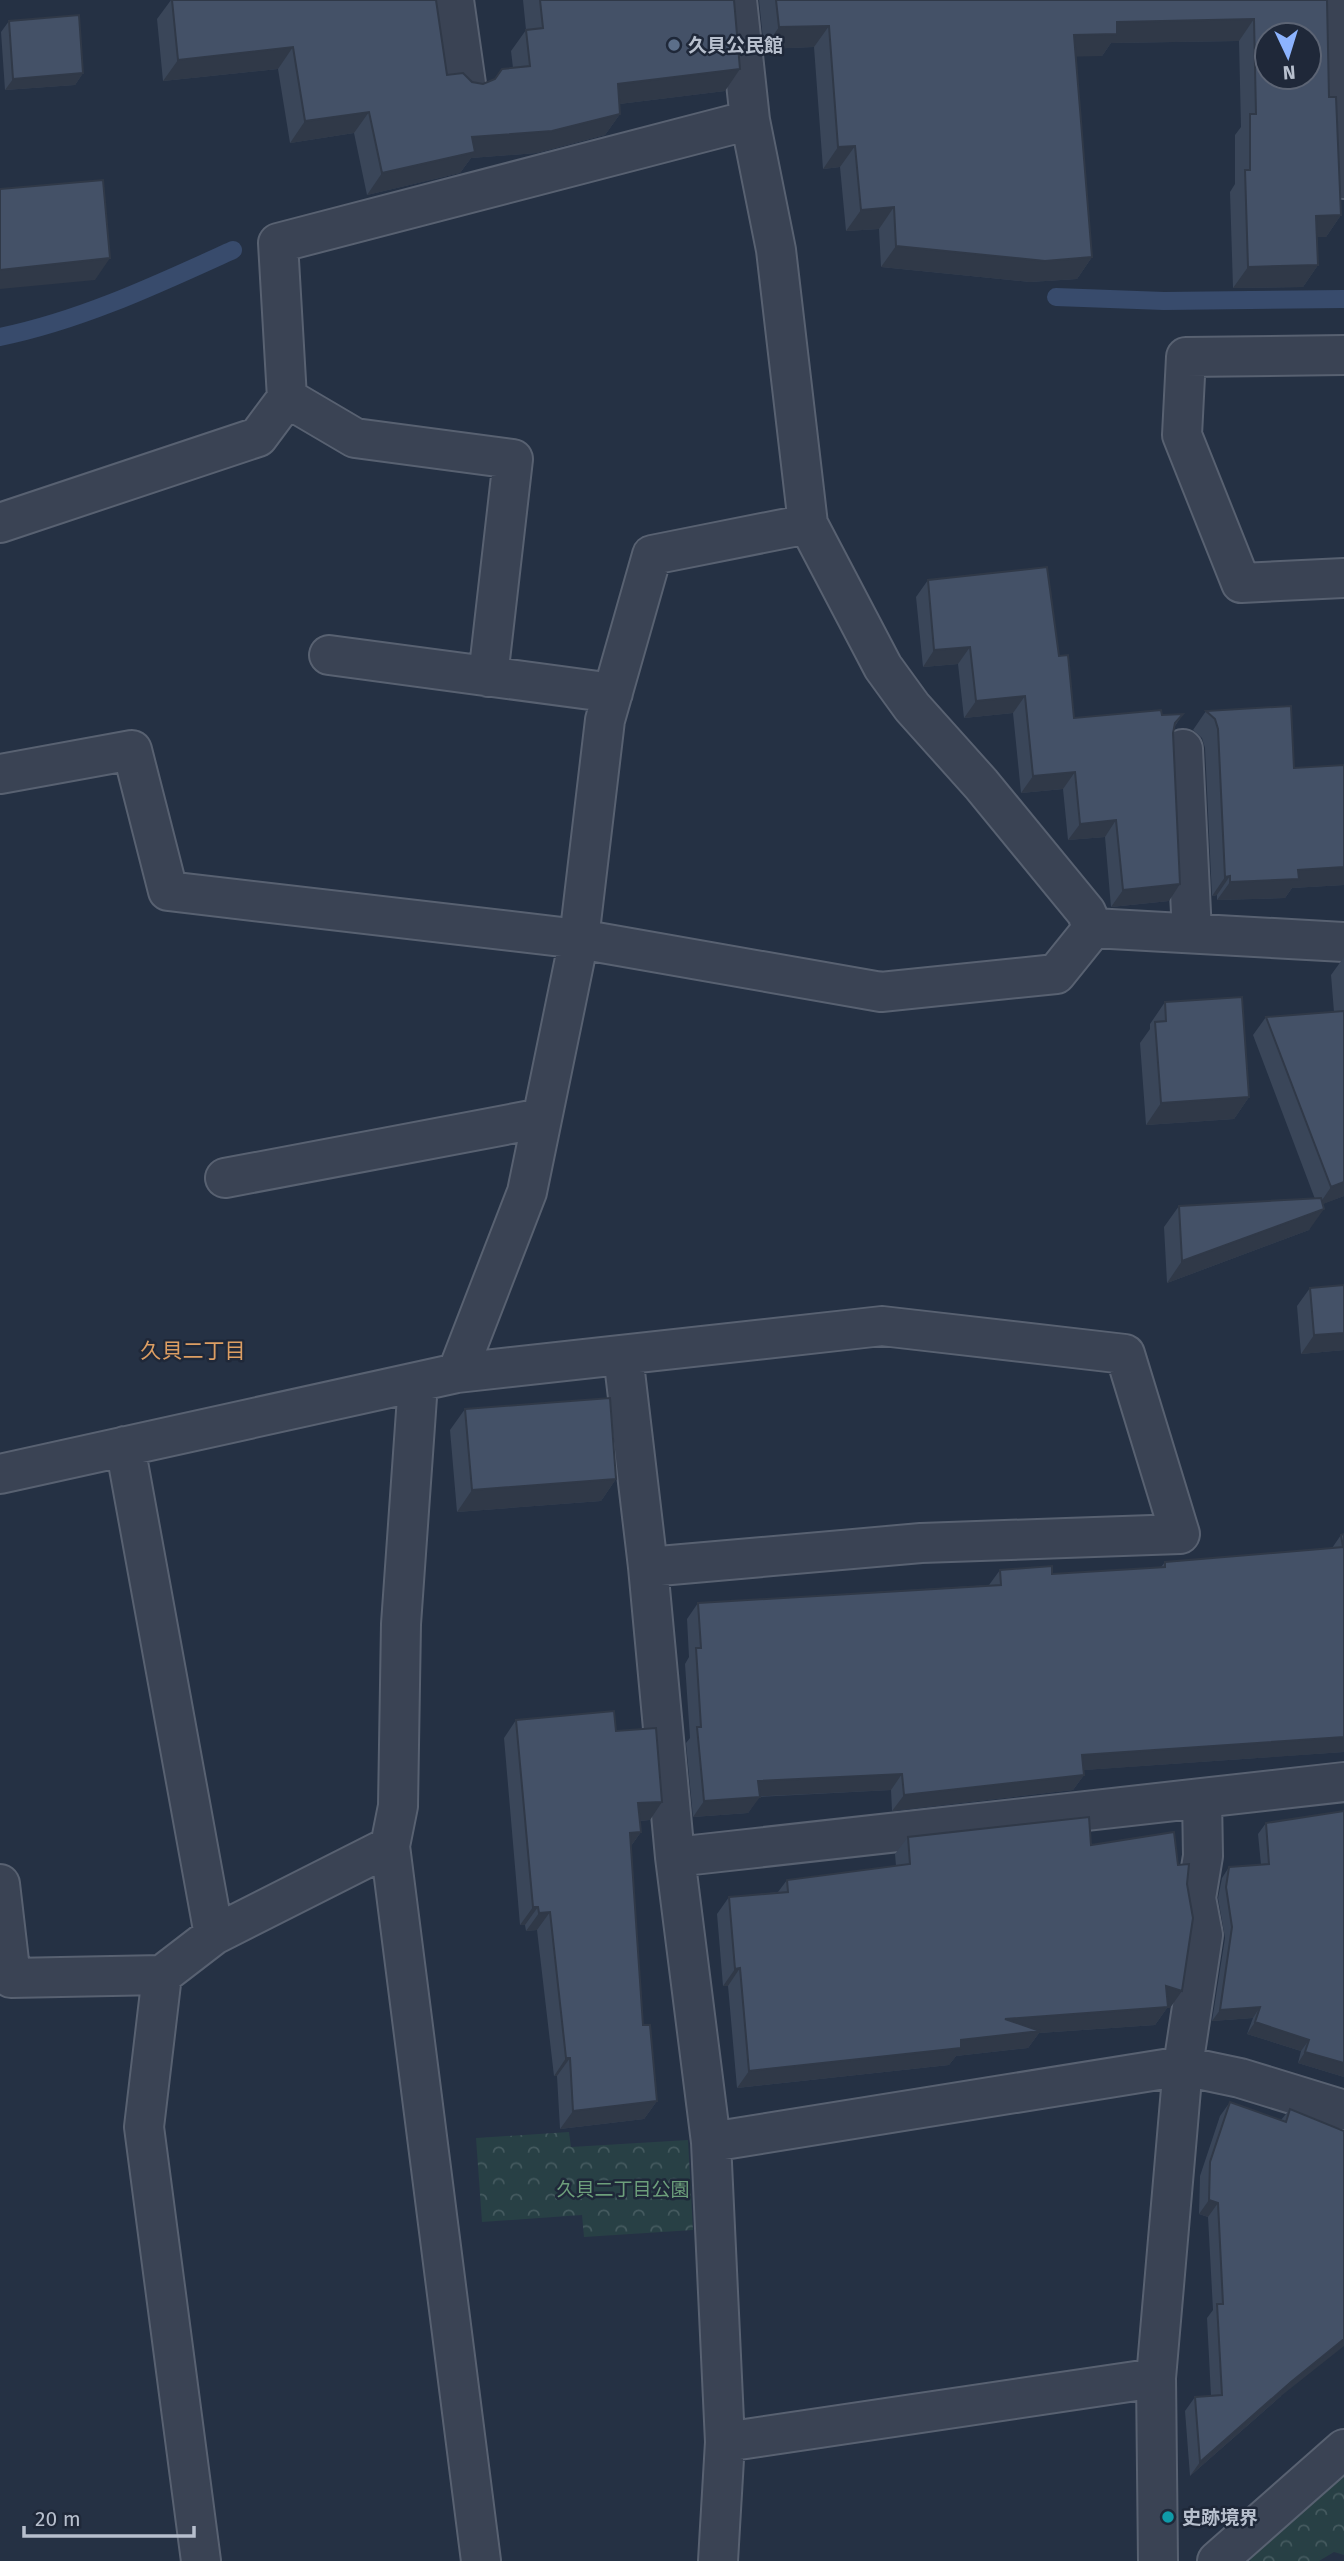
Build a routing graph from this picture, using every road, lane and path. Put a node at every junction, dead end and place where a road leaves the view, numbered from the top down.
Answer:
1 (454, 0) edge
2 (737, 0) edge
3 (1342, 0) edge
4 (466, 85) edge
5 (750, 120) junction
6 (1344, 179) edge
7 (1344, 355) edge
8 (288, 398) junction
9 (0, 523) edge
10 (808, 524) junction
11 (1344, 578) edge
12 (330, 655) dead end
13 (488, 677) junction
14 (613, 693) junction
15 (1182, 749) dead end
16 (0, 774) edge
17 (1094, 928) junction
18 (1192, 933) junction
19 (579, 939) junction
20 (1344, 942) edge
21 (542, 1118) junction
22 (225, 1178) dead end
23 (623, 1355) junction
24 (457, 1373) junction
25 (418, 1383) junction
26 (125, 1446) junction
27 (0, 1474) edge
28 (648, 1567) junction
29 (1344, 1782) edge
30 (1202, 1798) junction
31 (390, 1846) junction
32 (675, 1857) junction
33 (0, 1884) edge
34 (214, 1935) junction
35 (162, 1975) junction
36 (6, 1978) edge
37 (1183, 2066) junction
38 (1344, 2110) edge
39 (711, 2142) junction
40 (1156, 2378) junction
41 (725, 2442) junction
42 (1344, 2449) edge
43 (201, 2561) edge
44 (481, 2561) edge
45 (719, 2561) edge
46 (1158, 2561) edge
47 (1217, 2561) edge

1 - 4 street
2 - 5 street
3 - 6 street
5 - 8 street
5 - 10 street
7 - 11 street
8 - 9 street
8 - 13 street
10 - 14 street
10 - 17 street
12 - 13 street
13 - 14 street
14 - 19 street
15 - 18 street
16 - 19 street
17 - 18 street
17 - 19 street
18 - 20 street
19 - 21 street
21 - 22 street
21 - 24 street
23 - 24 street
23 - 28 street
23 - 28 street
24 - 25 street
25 - 26 street
25 - 31 street
26 - 27 street
26 - 34 street
28 - 32 street
29 - 30 street
30 - 32 street
30 - 37 street
31 - 34 street
31 - 44 street
32 - 39 street
33 - 36 street
34 - 35 street
35 - 36 street
35 - 43 street
37 - 38 street
37 - 39 street
37 - 40 street
39 - 41 street
40 - 41 street
40 - 46 street
41 - 45 street
42 - 47 street

